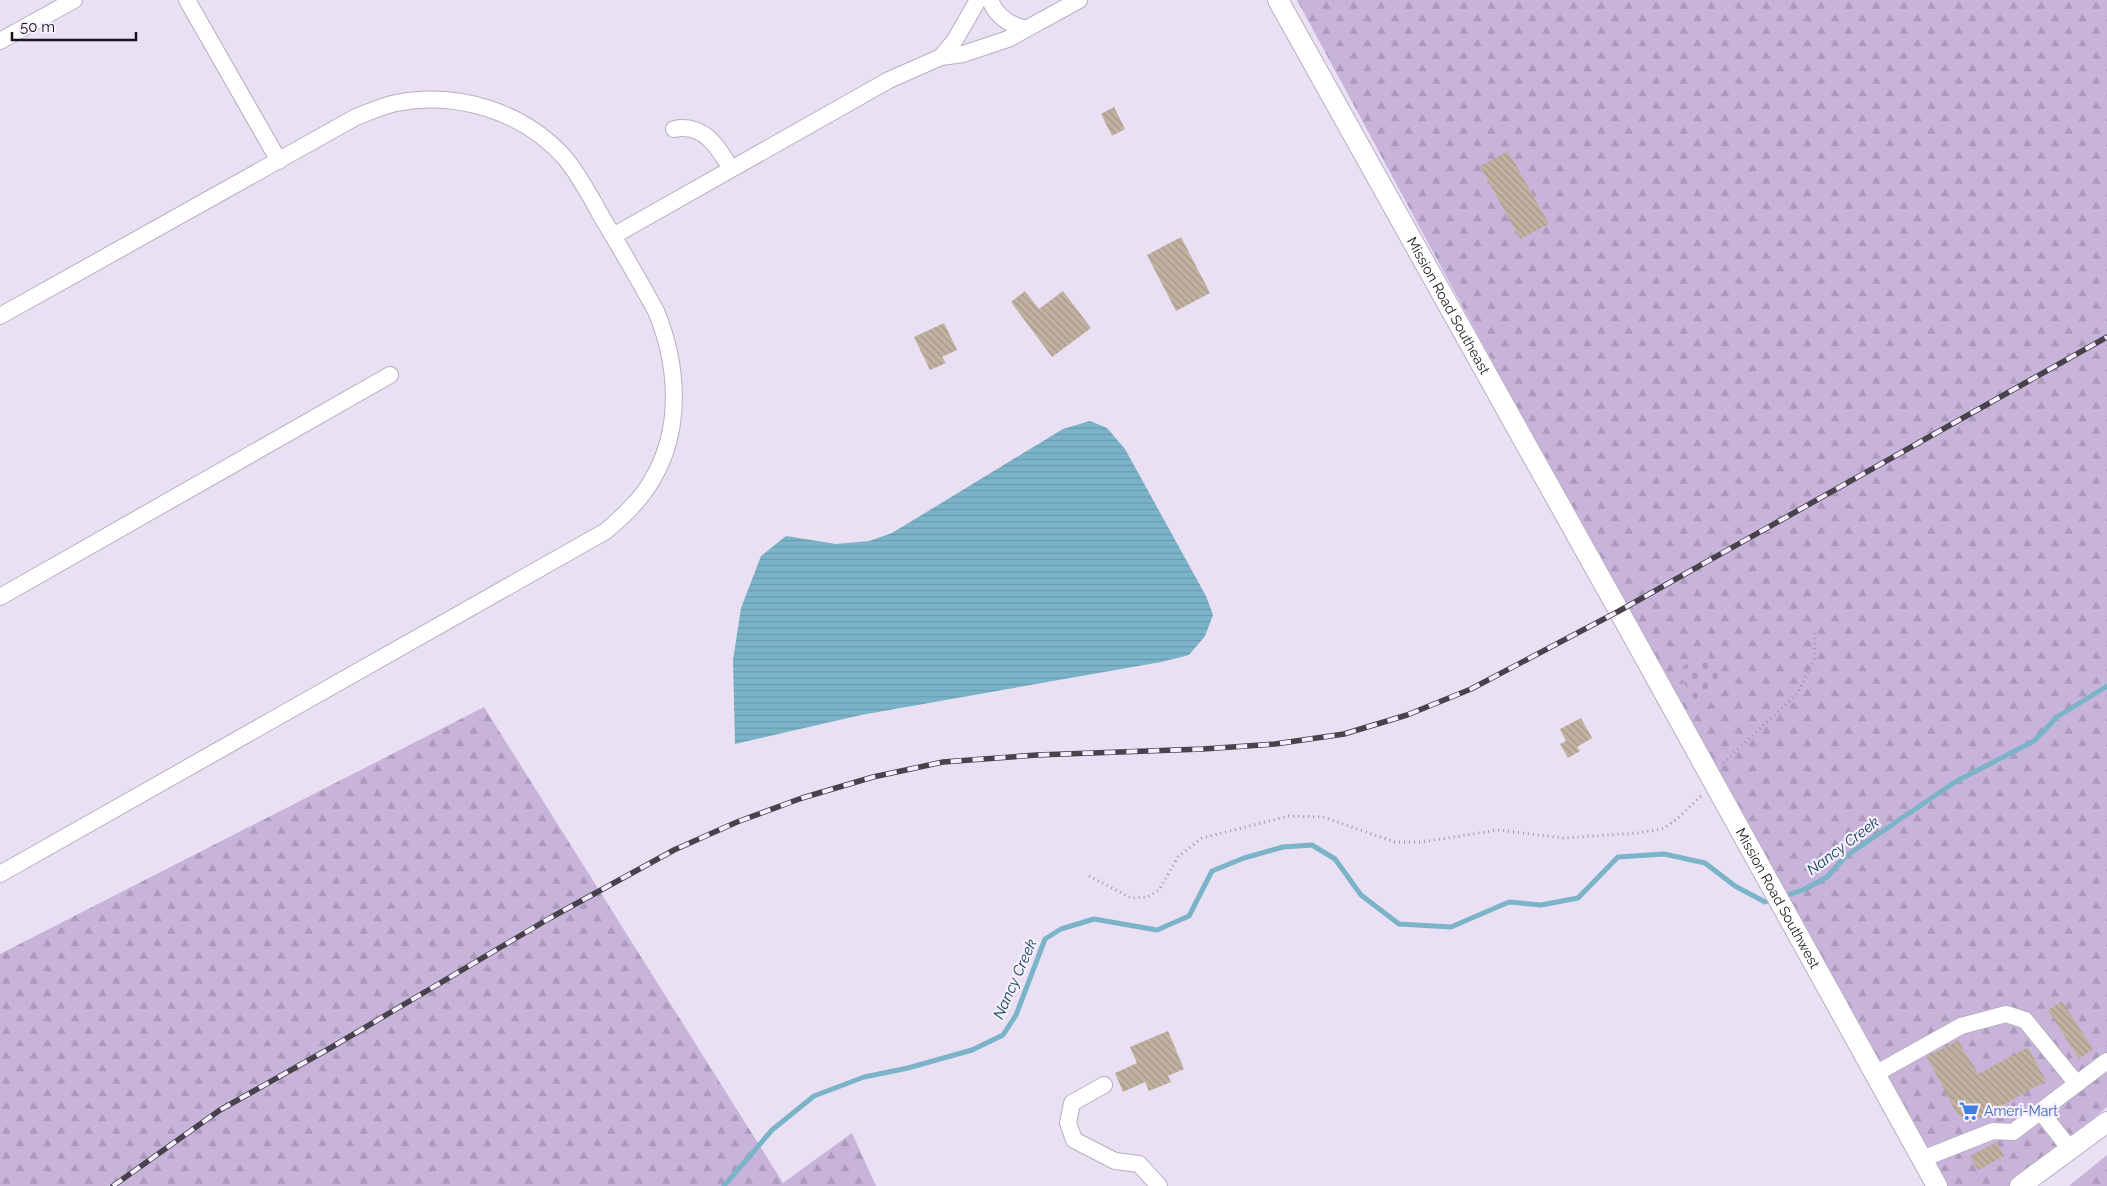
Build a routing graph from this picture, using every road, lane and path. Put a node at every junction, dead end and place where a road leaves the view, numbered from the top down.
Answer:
1 (74, 0) edge
2 (187, 0) edge
3 (978, 0) edge
4 (990, 0) edge
5 (1079, 0) edge
6 (1278, 0) edge
7 (1026, 29) junction
8 (0, 41) edge
9 (941, 56) junction
10 (674, 129) dead end
11 (279, 161) junction
12 (731, 169) junction
13 (613, 236) junction
14 (0, 316) edge
15 (390, 375) dead end
16 (0, 597) edge
17 (1619, 611) joint
18 (1815, 632) dead end
19 (1712, 779) junction
20 (0, 874) edge
21 (1089, 876) dead end
22 (2107, 1061) edge
23 (1875, 1074) junction
24 (2077, 1084) junction
25 (1104, 1085) dead end
26 (2041, 1112) junction
27 (2107, 1122) edge
28 (2070, 1150) junction
29 (1922, 1158) junction
30 (1159, 1186) edge
31 (1937, 1186) edge
32 (2020, 1186) edge

1 - 8 street
2 - 11 street
3 - 9 street
4 - 7 street
5 - 7 street
6 - 17 main road, Mission Road Southeast
7 - 9 street
9 - 12 street
10 - 12 street
11 - 13 street
11 - 14 street
12 - 13 street
13 - 20 street
15 - 16 street
17 - 19 main road, Mission Road Southwest
18 - 19 path
19 - 21 path
19 - 23 main road, Mission Road Southwest
22 - 24 street
23 - 24 street
23 - 29 main road, Mission Road Southwest
24 - 26 street
25 - 30 street
26 - 28 street
26 - 29 street
27 - 28 main road
28 - 32 main road
29 - 31 main road, Mission Road Southwest

